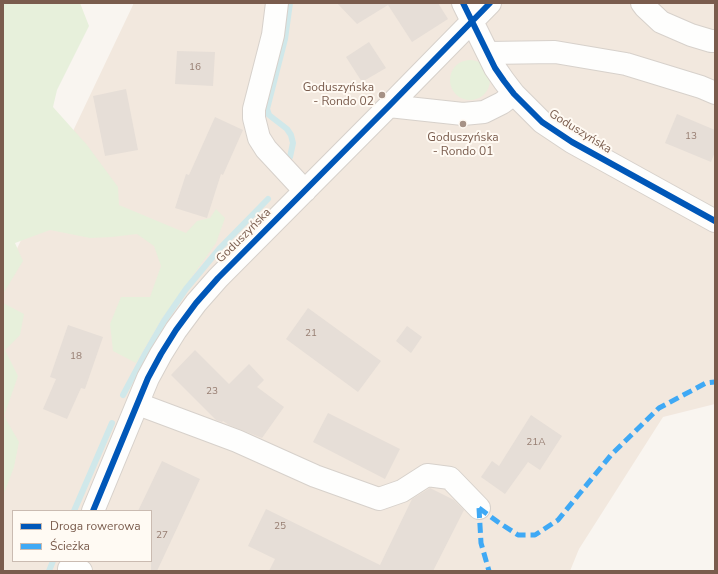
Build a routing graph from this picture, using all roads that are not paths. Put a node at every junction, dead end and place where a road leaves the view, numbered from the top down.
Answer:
1 (277, 3) edge
2 (490, 3) edge
3 (647, 4) edge
4 (468, 12) edge
5 (715, 41) edge
6 (488, 53) junction
7 (715, 93) edge
8 (514, 94) junction
9 (389, 106) junction
10 (305, 191) junction
11 (715, 221) edge
12 (138, 404) junction
13 (479, 508) dead end
14 (93, 510) edge

1 - 10 street
2 - 4 street, Goduszyńska
3 - 5 street
4 - 6 street, Goduszyńska
4 - 9 street, Goduszyńska
6 - 7 street
6 - 8 street, Goduszyńska
8 - 9 street
8 - 11 street, Goduszyńska
9 - 10 street, Goduszyńska
10 - 12 street, Goduszyńska
12 - 13 street
12 - 14 street, Goduszyńska

